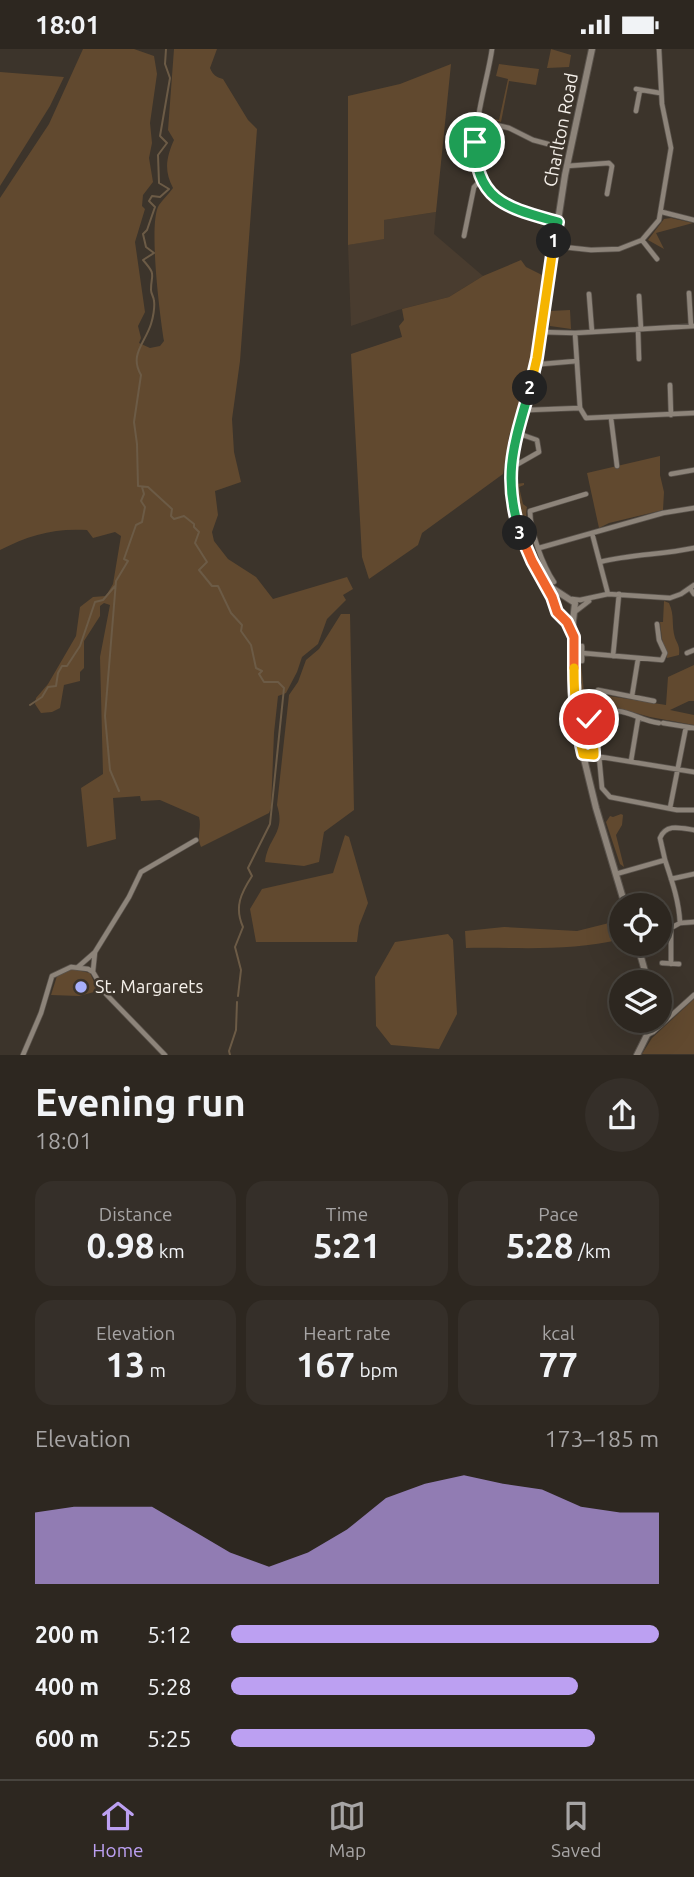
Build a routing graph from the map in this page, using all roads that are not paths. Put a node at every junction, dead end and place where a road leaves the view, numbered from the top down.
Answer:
1 (492, 49) edge
2 (592, 49) edge
3 (659, 49) edge
4 (660, 93) junction
5 (636, 111) dead end
6 (479, 121) junction
7 (548, 144) dead end
8 (567, 166) junction
9 (481, 180) junction
10 (607, 194) dead end
11 (662, 212) junction
12 (694, 220) edge
13 (558, 222) junction
14 (464, 236) dead end
15 (642, 240) junction
16 (553, 246) junction
17 (657, 258) dead end
18 (689, 293) dead end
19 (589, 294) dead end
20 (639, 296) dead end
21 (693, 326) edge
22 (640, 329) junction
23 (541, 332) junction
24 (592, 332) junction
25 (575, 333) junction
26 (639, 359) dead end
27 (577, 361) junction
28 (542, 364) dead end
29 (670, 385) dead end
30 (580, 408) junction
31 (529, 410) dead end
32 (694, 413) edge
33 (671, 415) junction
34 (611, 418) junction
35 (517, 433) junction
36 (517, 464) dead end
37 (617, 466) dead end
38 (694, 470) edge
39 (671, 474) dead end
40 (586, 493) dead end
41 (694, 508) edge
42 (592, 533) junction
43 (539, 548) junction
44 (694, 548) edge
45 (600, 562) junction
46 (544, 582) junction
47 (554, 582) dead end
48 (692, 587) edge
49 (608, 594) junction
50 (619, 594) junction
51 (694, 594) edge
52 (596, 597) junction
53 (569, 598) junction
54 (556, 608) junction
55 (575, 612) junction
56 (562, 617) junction
57 (657, 624) dead end
58 (574, 637) junction
59 (582, 646) dead end
60 (694, 650) edge
61 (582, 653) junction
62 (687, 653) dead end
63 (613, 656) junction
64 (638, 659) junction
65 (582, 661) dead end
66 (598, 690) dead end
67 (631, 696) junction
68 (654, 701) dead end
69 (590, 709) dead end
70 (618, 711) dead end
71 (638, 719) junction
72 (686, 727) junction
73 (694, 728) edge
74 (583, 754) junction
75 (596, 756) junction
76 (631, 761) junction
77 (678, 769) junction
78 (694, 772) edge
79 (670, 808) junction
80 (694, 810) edge
81 (694, 830) edge
82 (196, 840) dead end
83 (665, 860) junction
84 (616, 874) junction
85 (694, 874) edge
86 (671, 879) junction
87 (622, 893) edge
88 (694, 922) edge
89 (680, 923) junction
90 (672, 927) edge
91 (95, 952) junction
92 (671, 956) edge
93 (662, 963) dead end
94 (671, 964) junction
95 (679, 964) dead end
96 (78, 967) junction
97 (93, 972) junction
98 (694, 995) edge
99 (647, 1035) joint
100 (23, 1055) edge
101 (165, 1055) edge
102 (637, 1055) edge

1 - 6 street
2 - 8 street, Charlton Road
3 - 4 street
4 - 5 street
4 - 11 street
6 - 7 street
6 - 9 street
8 - 10 street
8 - 13 street, Charlton Road
9 - 13 street
9 - 14 street
11 - 12 street
11 - 15 street
13 - 16 street, Charlton Road
15 - 16 street
15 - 17 street
16 - 23 street, Charlton Road
18 - 21 street
19 - 24 street
20 - 22 street
21 - 22 street
22 - 24 street
22 - 26 street
23 - 25 street
23 - 35 street, Charlton Road
24 - 25 street
25 - 27 street
27 - 28 street
27 - 30 street
29 - 33 street
30 - 31 street
30 - 34 street
32 - 33 street
33 - 34 street
34 - 37 street
35 - 36 street
35 - 46 street, Charlton Road
38 - 39 street
40 - 43 street
41 - 42 street
42 - 43 street
42 - 45 street
43 - 47 street
44 - 45 street
45 - 49 street
46 - 53 street, Charlton Road
46 - 54 street, Charlton Road
48 - 50 street
48 - 51 street
49 - 50 street
49 - 52 street
50 - 63 street
52 - 53 street
52 - 55 street
53 - 54 street
53 - 55 street
54 - 56 street, Charlton Road
55 - 56 street
55 - 58 street
56 - 58 street, Charlton Road
57 - 64 street
58 - 74 street
59 - 61 street
60 - 62 street
61 - 63 street
61 - 65 street
63 - 64 street
64 - 67 street
66 - 67 street
67 - 68 street
69 - 75 street
70 - 71 street
71 - 72 street
71 - 76 street
72 - 73 street
72 - 77 street
74 - 75 street
74 - 84 street
75 - 76 street
75 - 79 street
76 - 77 street
77 - 78 street
77 - 79 street
79 - 80 street
81 - 83 street
82 - 91 street
83 - 84 street
83 - 86 street
84 - 87 street
85 - 86 street
86 - 89 street
88 - 89 street
89 - 90 street
91 - 96 street
91 - 97 street
92 - 94 street
93 - 94 street
94 - 95 street
96 - 97 street
96 - 100 street
97 - 101 street
98 - 99 street
99 - 102 street

